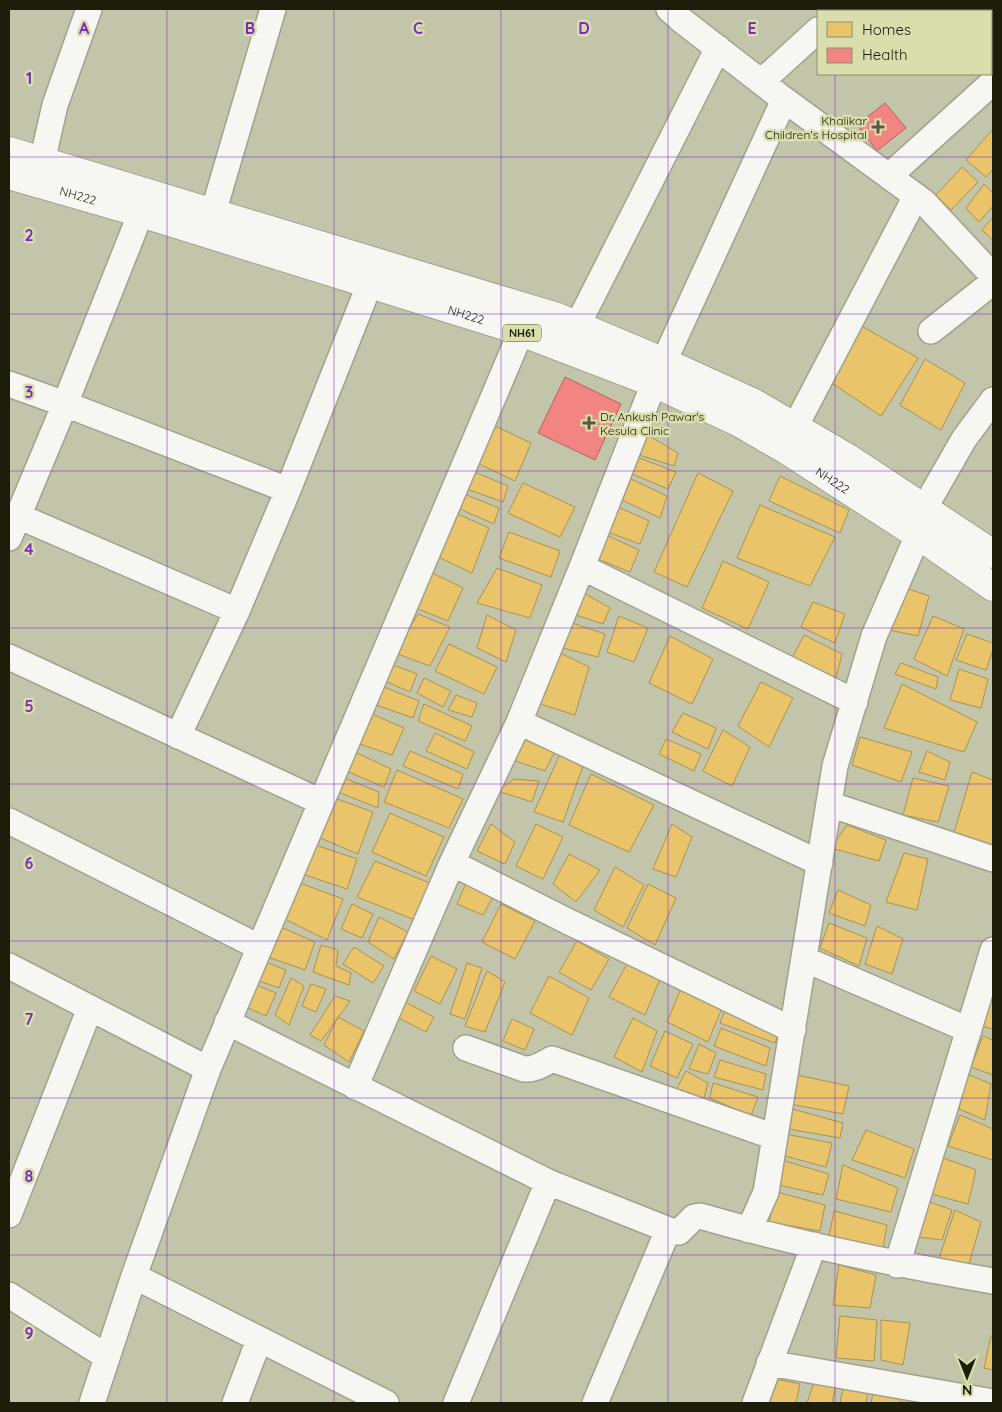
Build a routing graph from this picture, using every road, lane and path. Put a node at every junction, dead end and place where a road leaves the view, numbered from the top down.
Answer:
1 (89, 9) edge
2 (273, 9) edge
3 (669, 9) edge
4 (817, 31) edge
5 (718, 48) junction
6 (761, 82) junction
7 (993, 82) edge
8 (784, 100) junction
9 (9, 151) edge
10 (42, 162) junction
11 (9, 175) edge
12 (889, 176) junction
13 (916, 196) junction
14 (145, 204) junction
15 (213, 213) junction
16 (993, 276) edge
17 (993, 282) edge
18 (370, 283) junction
19 (577, 326) junction
20 (931, 331) dead end
21 (521, 332) junction
22 (659, 372) junction
23 (9, 384) edge
24 (993, 400) edge
25 (66, 404) junction
26 (794, 427) junction
27 (288, 490) junction
28 (924, 507) junction
29 (13, 527) edge
30 (918, 535) junction
31 (993, 554) edge
32 (582, 567) junction
33 (993, 587) edge
34 (237, 611) junction
35 (9, 656) edge
36 (854, 702) junction
37 (519, 722) junction
38 (178, 736) junction
39 (321, 802) junction
40 (829, 804) junction
41 (9, 820) edge
42 (993, 859) edge
43 (452, 863) junction
44 (820, 863) junction
45 (259, 947) junction
46 (993, 950) edge
47 (804, 959) junction
48 (9, 966) edge
49 (90, 1008) junction
50 (227, 1022) junction
51 (793, 1030) junction
52 (969, 1030) junction
53 (466, 1048) dead end
54 (208, 1069) junction
55 (355, 1087) junction
56 (775, 1137) junction
57 (548, 1182) junction
58 (9, 1215) edge
59 (668, 1230) junction
60 (749, 1230) junction
61 (814, 1245) junction
62 (897, 1264) junction
63 (134, 1276) junction
64 (993, 1281) edge
65 (9, 1295) edge
66 (259, 1340) junction
67 (107, 1357) junction
68 (769, 1363) junction
69 (993, 1402) edge
70 (92, 1403) edge
71 (235, 1403) edge
72 (386, 1403) edge
73 (456, 1403) edge
74 (595, 1403) edge
75 (755, 1403) edge

1 - 10 street
2 - 15 street
3 - 5 street
4 - 6 street
5 - 6 street
5 - 19 street
6 - 8 street
7 - 12 street
8 - 12 street
8 - 22 street
9 - 10 highway, NH222 / NH61
10 - 14 highway, NH222 / NH61
11 - 14 highway, NH222 / NH61
12 - 13 street
13 - 16 street
13 - 26 street
14 - 15 highway, NH222 / NH61
14 - 18 highway, NH222 / NH61
14 - 25 street
15 - 19 highway, NH222 / NH61
17 - 20 street
18 - 21 highway, NH222 / NH61
18 - 27 street
19 - 22 highway, NH222 / NH61
21 - 22 highway, NH222 / NH61
21 - 39 street
22 - 26 highway, NH222 / NH61
22 - 30 highway, NH222 / NH61
22 - 32 street
23 - 25 street
24 - 28 street
25 - 27 street
25 - 29 street
26 - 28 highway, NH222 / NH61
27 - 34 street
28 - 31 highway, NH222 / NH61
29 - 34 street
30 - 33 highway, NH222 / NH61
30 - 36 street
32 - 36 street
32 - 37 street
34 - 38 street
35 - 38 street
36 - 40 street
37 - 43 street
37 - 44 street
38 - 39 street
39 - 45 street
40 - 42 street
40 - 44 street
41 - 45 street
43 - 51 street
43 - 55 street
44 - 47 street
45 - 50 street
46 - 52 street
47 - 51 street
47 - 52 street
48 - 49 street
49 - 54 street
49 - 58 street
50 - 54 street
50 - 55 street
51 - 56 street
52 - 62 street
53 - 56 street
54 - 63 street
55 - 57 street
56 - 60 street
57 - 59 street
57 - 73 street
59 - 60 street
59 - 74 street
60 - 61 street
61 - 62 street
61 - 68 street
62 - 64 street
63 - 66 street
63 - 67 street
65 - 67 street
66 - 71 street
66 - 72 street
67 - 70 street
68 - 69 street
68 - 75 street

